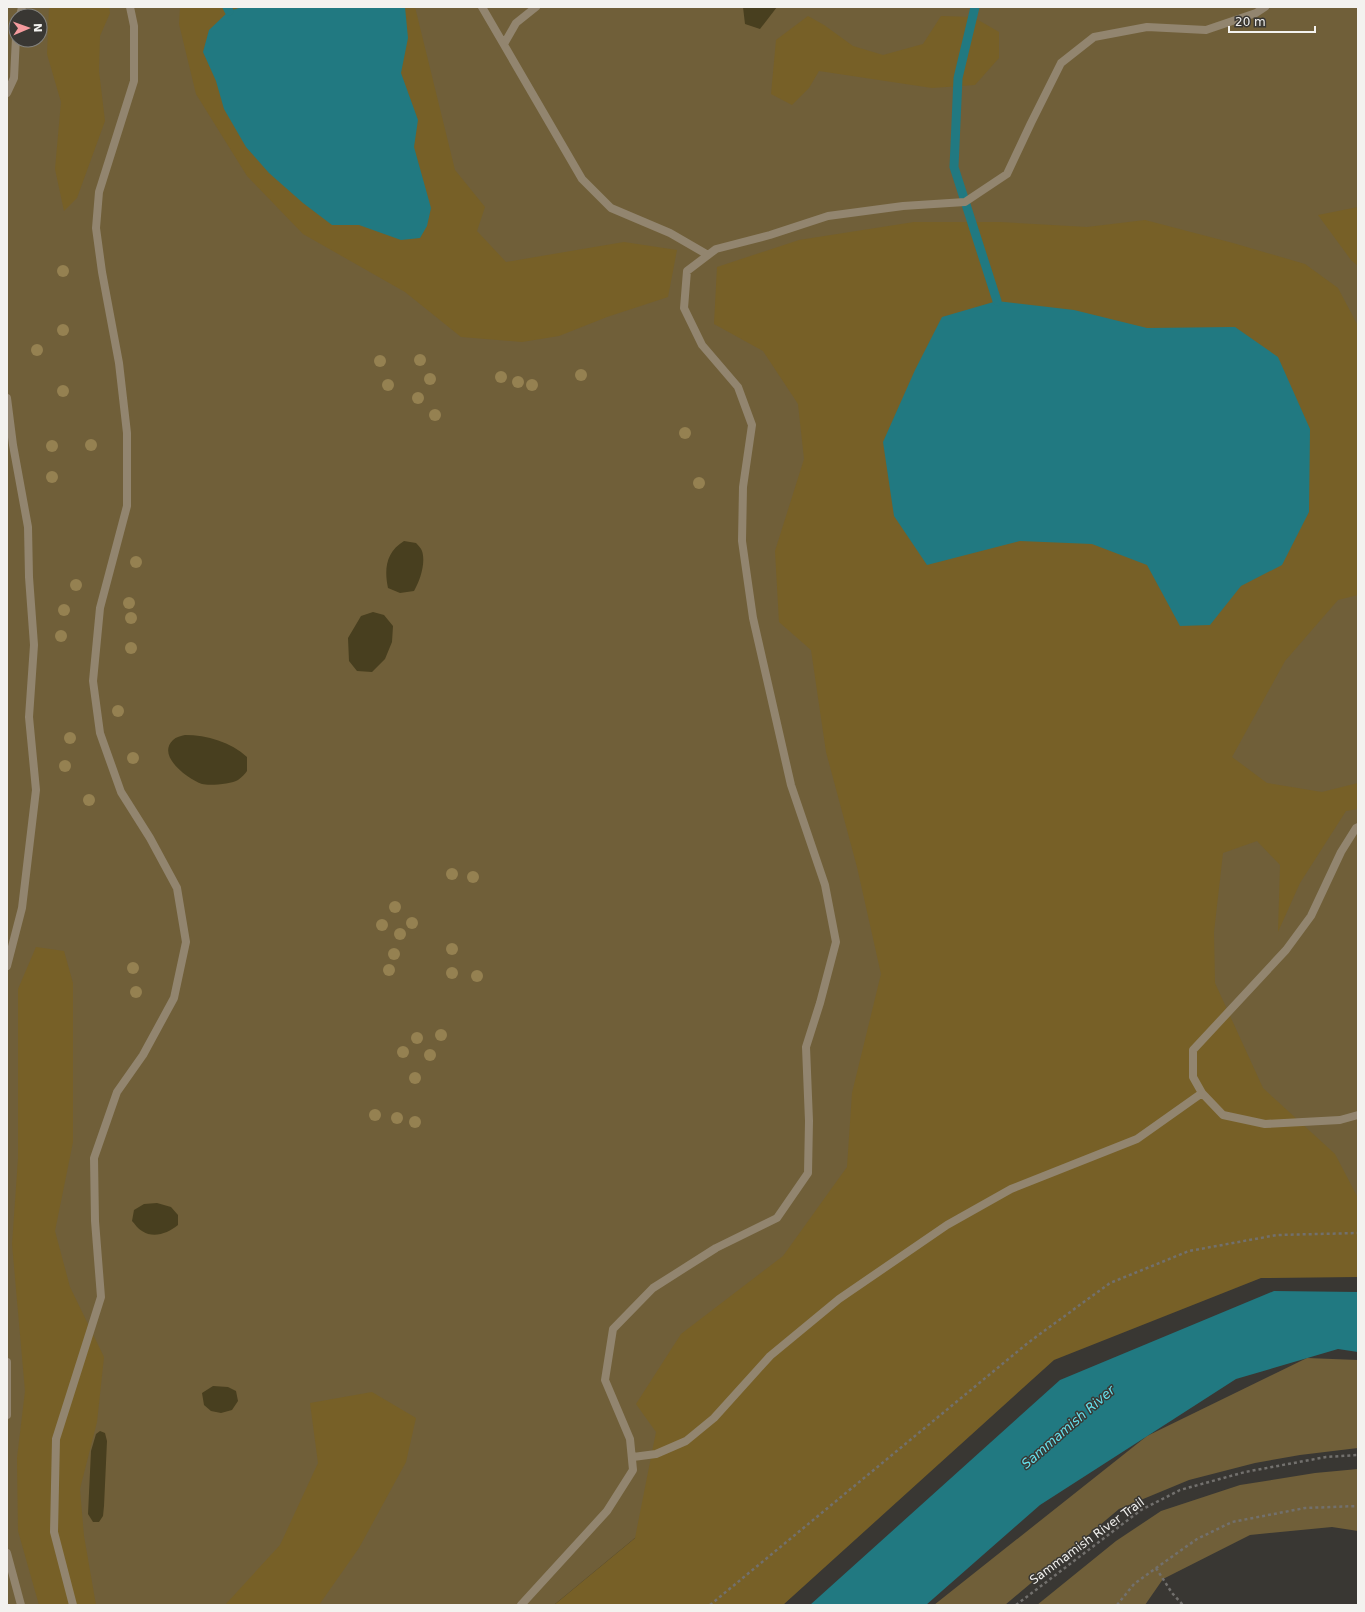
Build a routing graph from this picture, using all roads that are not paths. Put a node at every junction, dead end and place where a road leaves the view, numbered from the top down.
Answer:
1 (130, 7) edge
2 (482, 7) edge
3 (536, 7) edge
4 (1265, 7) edge
5 (504, 44) junction
6 (15, 48) edge
7 (7, 92) edge
8 (708, 255) junction
9 (7, 398) edge
10 (1358, 827) edge
11 (7, 966) edge
12 (1202, 1093) junction
13 (1358, 1115) edge
14 (7, 1362) edge
15 (7, 1415) edge
16 (632, 1457) junction
17 (7, 1553) edge
18 (21, 1605) edge
19 (73, 1605) edge
20 (521, 1605) edge

1 - 19 lane
2 - 5 lane
3 - 5 lane
4 - 8 lane
5 - 8 lane
6 - 7 lane
8 - 16 lane
9 - 11 lane
10 - 12 lane
12 - 13 lane
12 - 16 lane
14 - 15 lane
16 - 20 lane
17 - 18 lane

